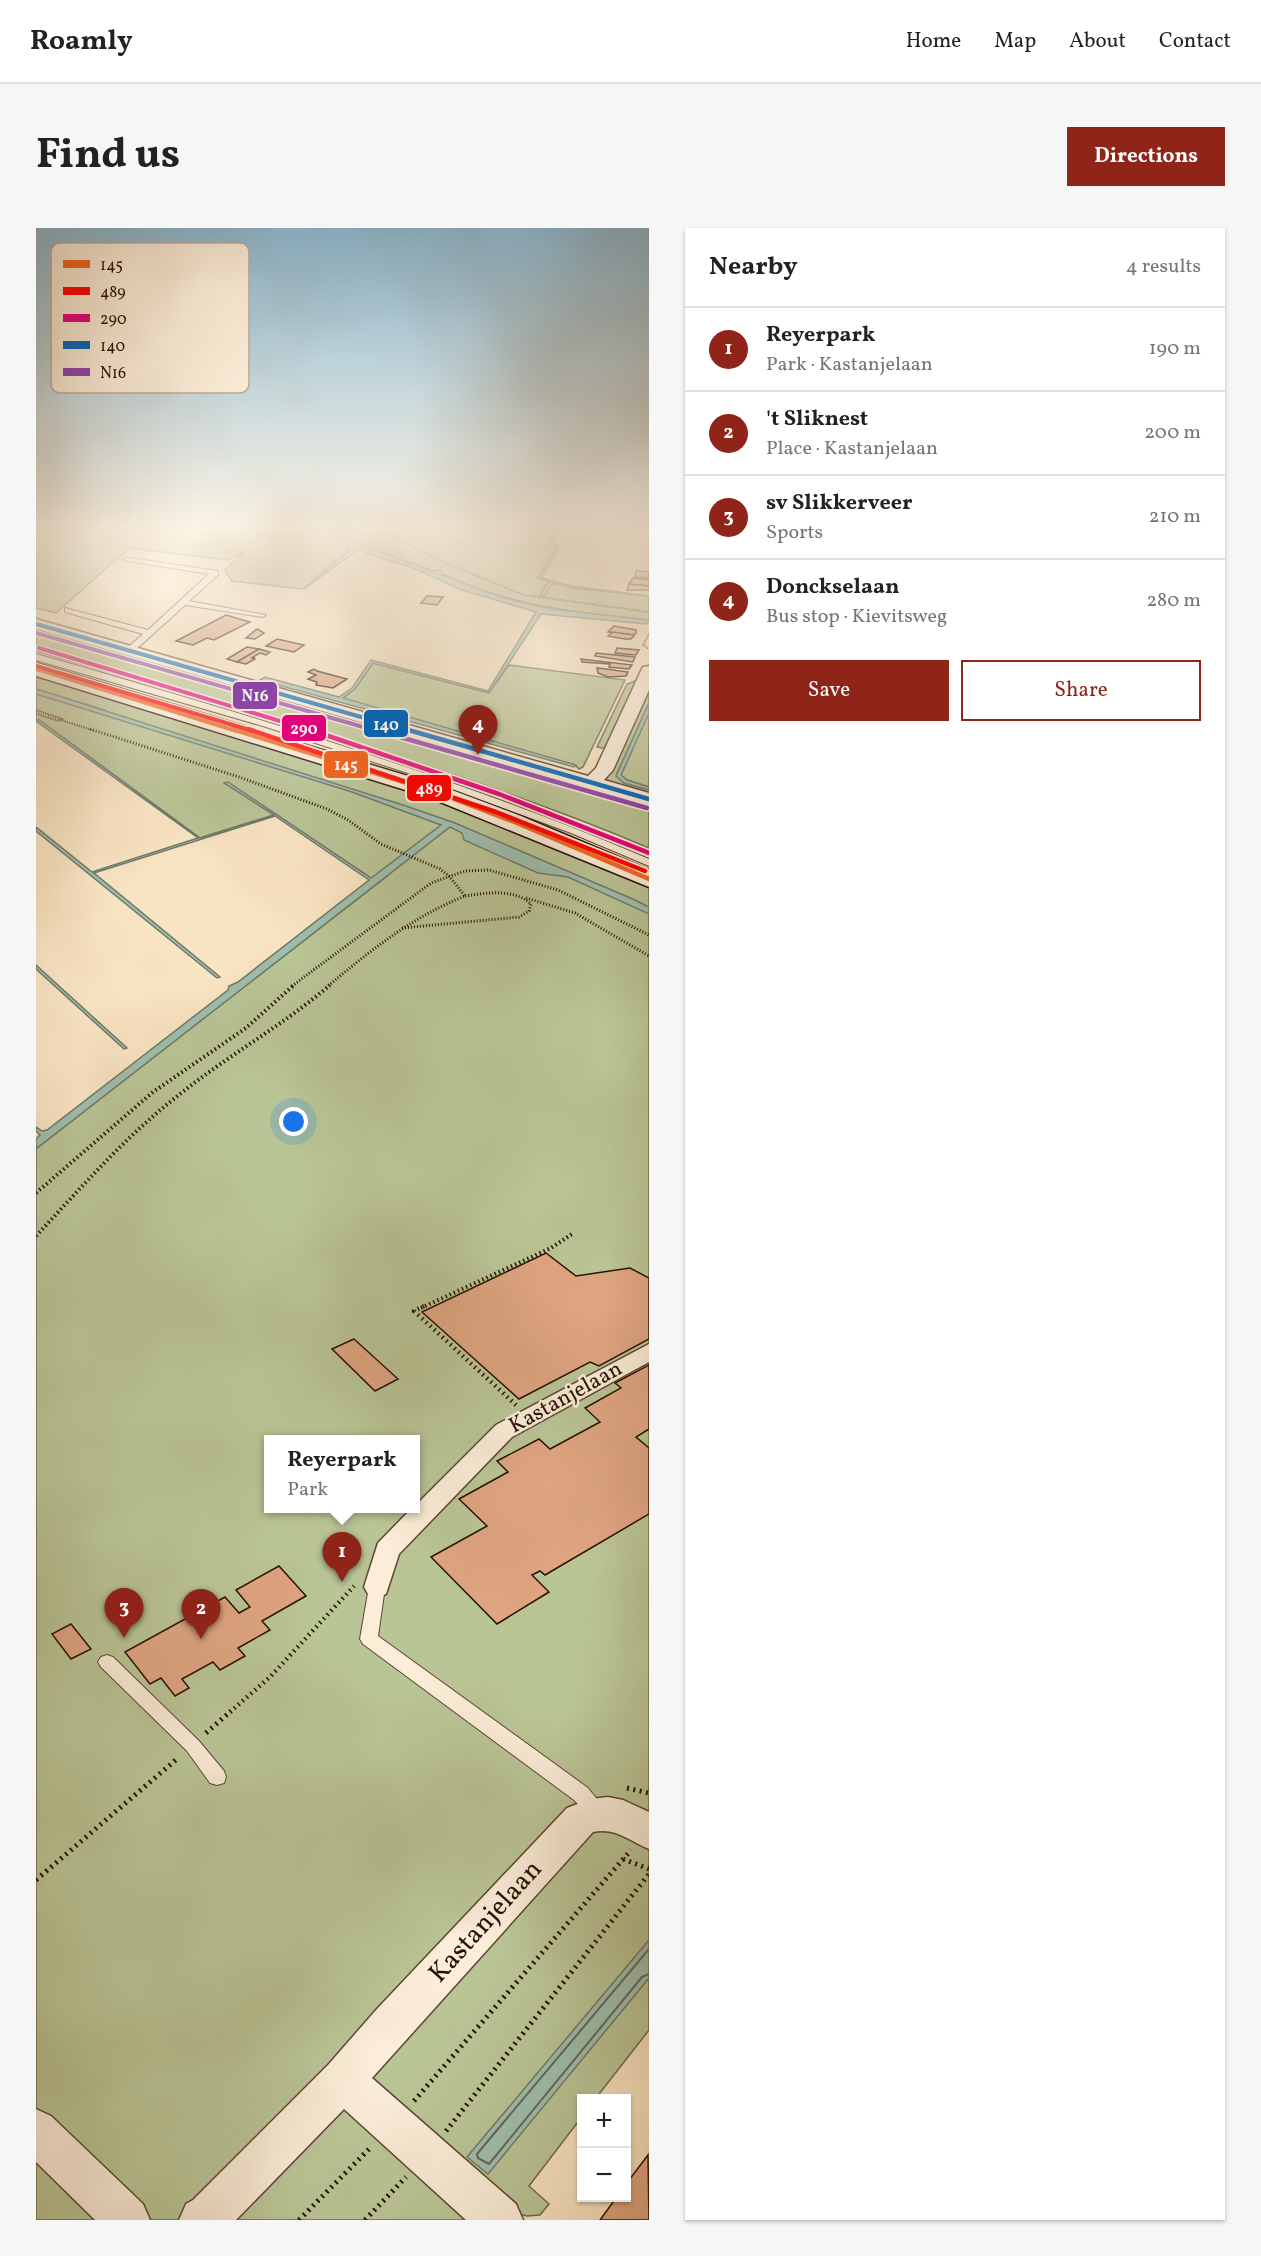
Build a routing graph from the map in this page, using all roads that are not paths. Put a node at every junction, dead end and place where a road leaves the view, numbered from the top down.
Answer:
1 (104, 620) edge
2 (164, 620) edge
3 (36, 624) edge
4 (150, 633) junction
5 (129, 651) junction
6 (36, 652) edge
7 (36, 657) edge
8 (36, 669) edge
9 (649, 671) edge
10 (591, 783) junction
11 (649, 799) edge
12 (649, 854) edge
13 (649, 863) edge
14 (649, 879) edge
15 (649, 1352) edge
16 (367, 1586) joint
17 (107, 1662) dead end
18 (217, 1777) dead end
19 (598, 1812) junction
20 (648, 1831) edge
21 (343, 2080) junction
22 (36, 2131) edge
23 (127, 2220) edge
24 (202, 2220) edge
25 (499, 2220) edge

1 - 4 lane
2 - 4 lane
3 - 5 street
4 - 5 lane
5 - 10 street
6 - 12 main road
7 - 13 lane
8 - 14 main road
9 - 10 street
10 - 11 street
15 - 16 street, Kastanjelaan
16 - 19 lane
17 - 18 lane
19 - 20 street
19 - 21 street, Kastanjelaan
21 - 24 street, Kastanjelaan
21 - 25 street
22 - 23 street

